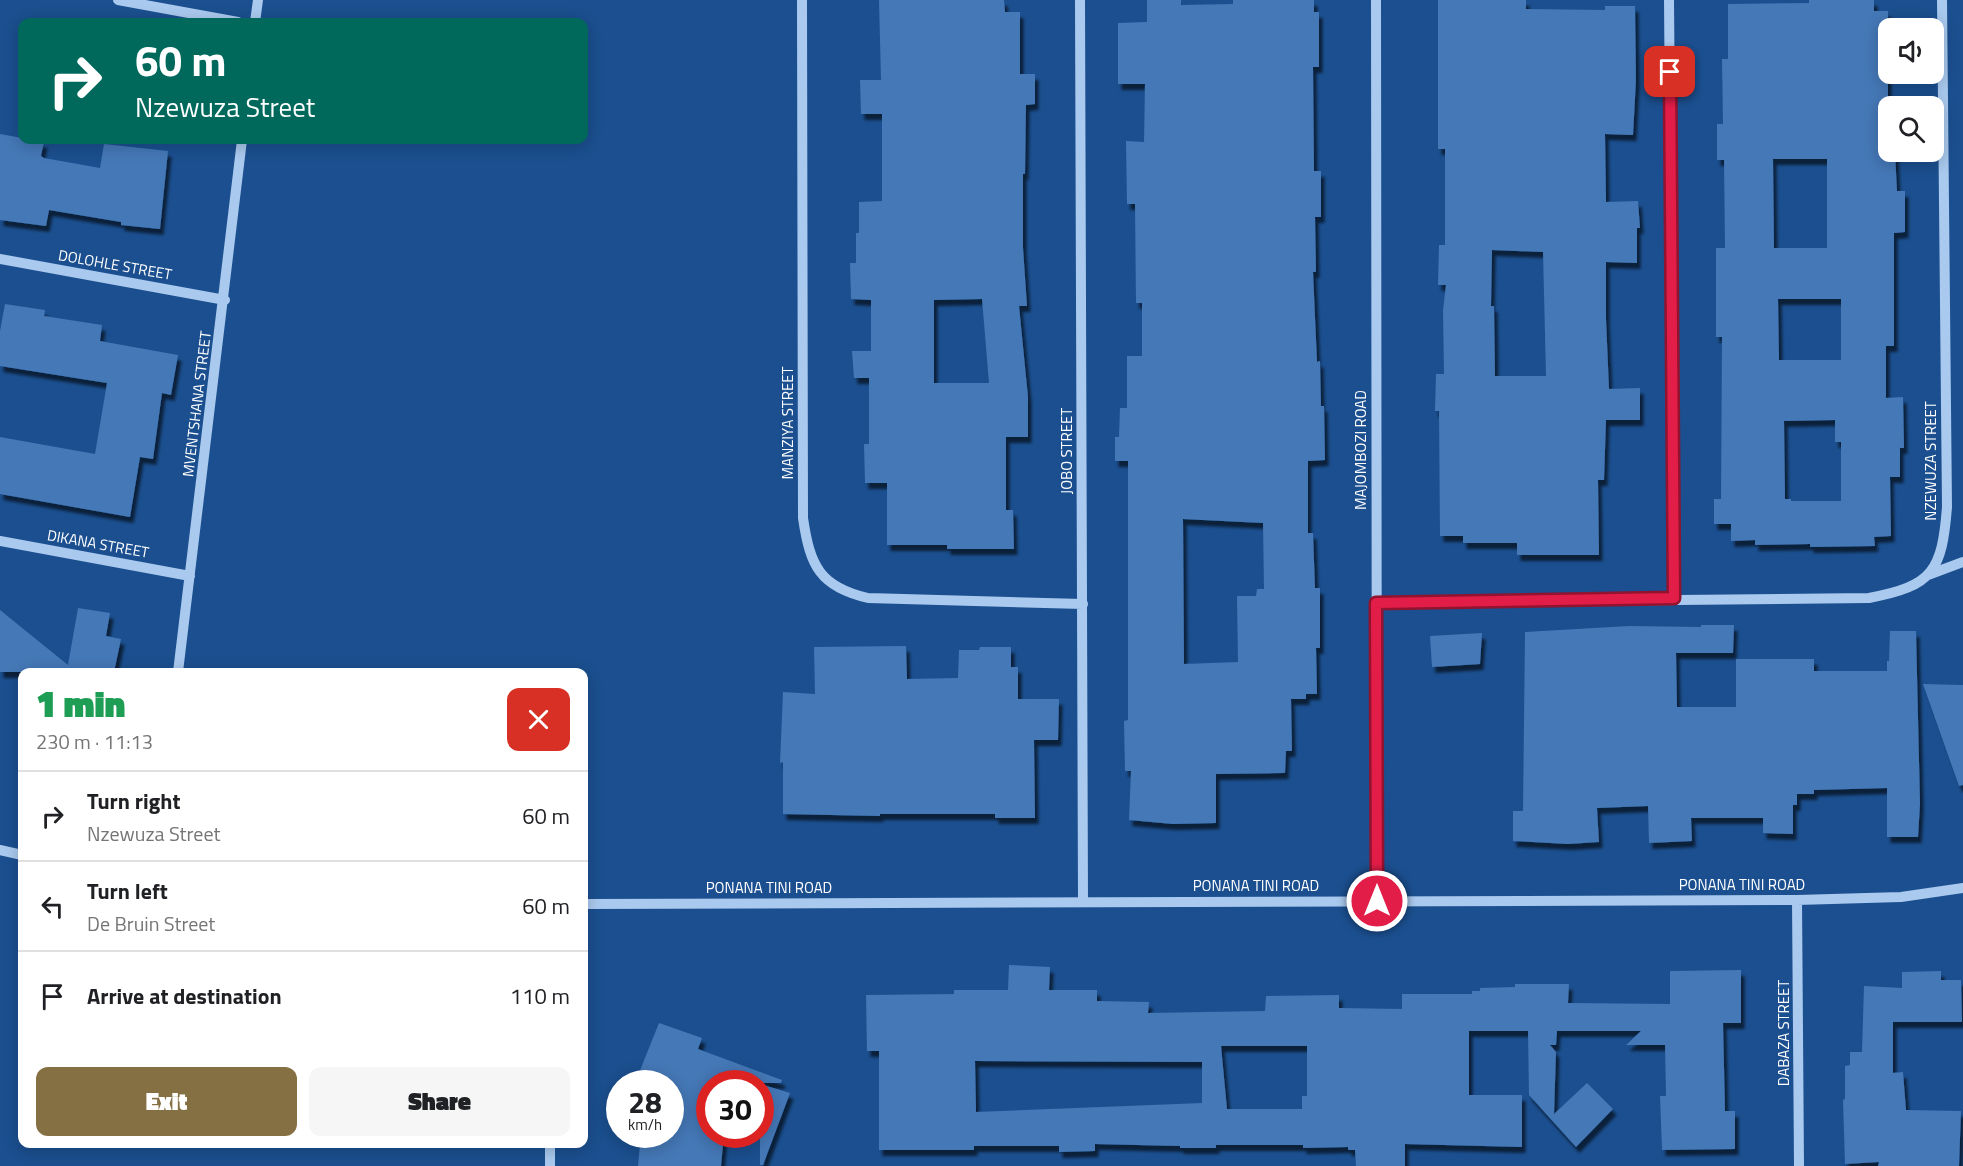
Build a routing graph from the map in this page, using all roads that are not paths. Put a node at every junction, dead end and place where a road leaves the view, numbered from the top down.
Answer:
1 (118, 0) edge
2 (258, 0) edge
3 (802, 0) edge
4 (1080, 0) edge
5 (1376, 0) edge
6 (1669, 0) edge
7 (1942, 0) edge
8 (216, 18) edge
9 (256, 18) edge
10 (242, 144) edge
11 (0, 259) edge
12 (225, 300) junction
13 (0, 541) edge
14 (1963, 562) edge
15 (1928, 575) junction
16 (190, 576) junction
17 (1674, 598) junction
18 (1376, 603) junction
19 (1083, 604) junction
20 (178, 668) edge
21 (0, 850) edge
22 (18, 854) edge
23 (1963, 888) edge
24 (1797, 900) junction
25 (1377, 901) junction
26 (1083, 902) junction
27 (588, 904) edge
28 (550, 1148) edge
29 (550, 1166) edge
30 (1799, 1166) edge

1 - 8 street
2 - 9 street
3 - 19 street, MANZIYA STREET
4 - 19 street, JOBO STREET
5 - 18 street, MAJOMBOZI ROAD
6 - 17 street
7 - 15 street, NZEWUZA STREET
10 - 12 street, MVENTSHANA STREET
11 - 12 street, DOLOHLE STREET
12 - 16 street, MVENTSHANA STREET
13 - 16 street, DIKANA STREET
14 - 15 street
15 - 17 street
16 - 20 street, MVENTSHANA STREET
17 - 18 street
18 - 25 street, MAJOMBOZI ROAD
19 - 26 street, JOBO STREET
21 - 22 street
23 - 24 street, PONANA TINI ROAD
24 - 25 street, PONANA TINI ROAD
24 - 30 street, DABAZA STREET
25 - 26 street, PONANA TINI ROAD
26 - 27 street, PONANA TINI ROAD
28 - 29 street

